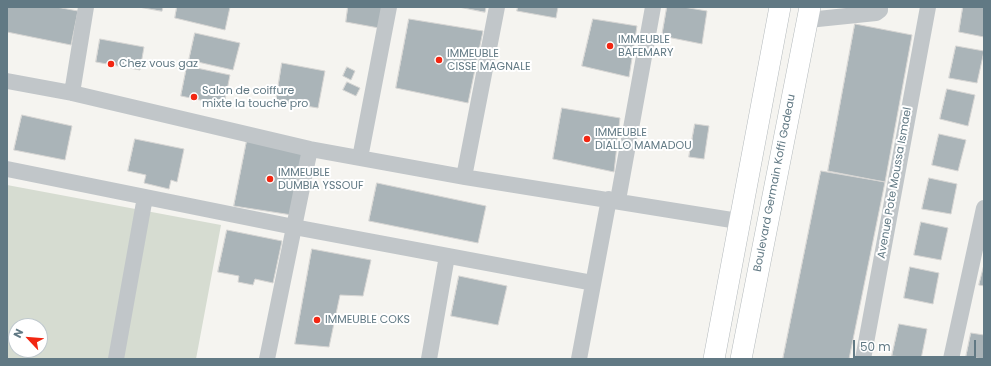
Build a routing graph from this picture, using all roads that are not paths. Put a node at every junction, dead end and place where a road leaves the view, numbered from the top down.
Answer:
1 (86, 7) edge
2 (390, 7) edge
3 (497, 7) edge
4 (653, 7) edge
5 (780, 7) edge
6 (880, 7) edge
7 (928, 7) edge
8 (809, 13) edge
9 (7, 81) edge
10 (72, 93) junction
11 (310, 148) junction
12 (360, 158) junction
13 (8, 173) edge
14 (464, 177) junction
15 (145, 197) junction
16 (614, 200) junction
17 (984, 208) edge
18 (738, 221) junction
19 (294, 227) junction
20 (981, 237) edge
21 (447, 256) junction
22 (594, 283) junction
23 (116, 359) edge
24 (267, 359) edge
25 (429, 359) edge
26 (579, 359) edge
27 (714, 359) edge
28 (741, 359) edge
29 (863, 359) edge
30 (951, 359) edge

1 - 10 street
2 - 12 street
3 - 14 street
4 - 16 street
5 - 18 main road
6 - 8 street
7 - 29 street, Avenue Pote Moussa Ismael
8 - 28 main road, Boulevard Germain Koffi Gadeau
9 - 10 street
10 - 11 street
11 - 12 street
11 - 19 street
12 - 14 street
13 - 15 street
14 - 16 street
15 - 19 street
15 - 23 street
16 - 18 street
16 - 22 street
17 - 20 street
18 - 27 main road
19 - 21 street
19 - 24 street
20 - 30 street
21 - 22 street
21 - 25 street
22 - 26 street

